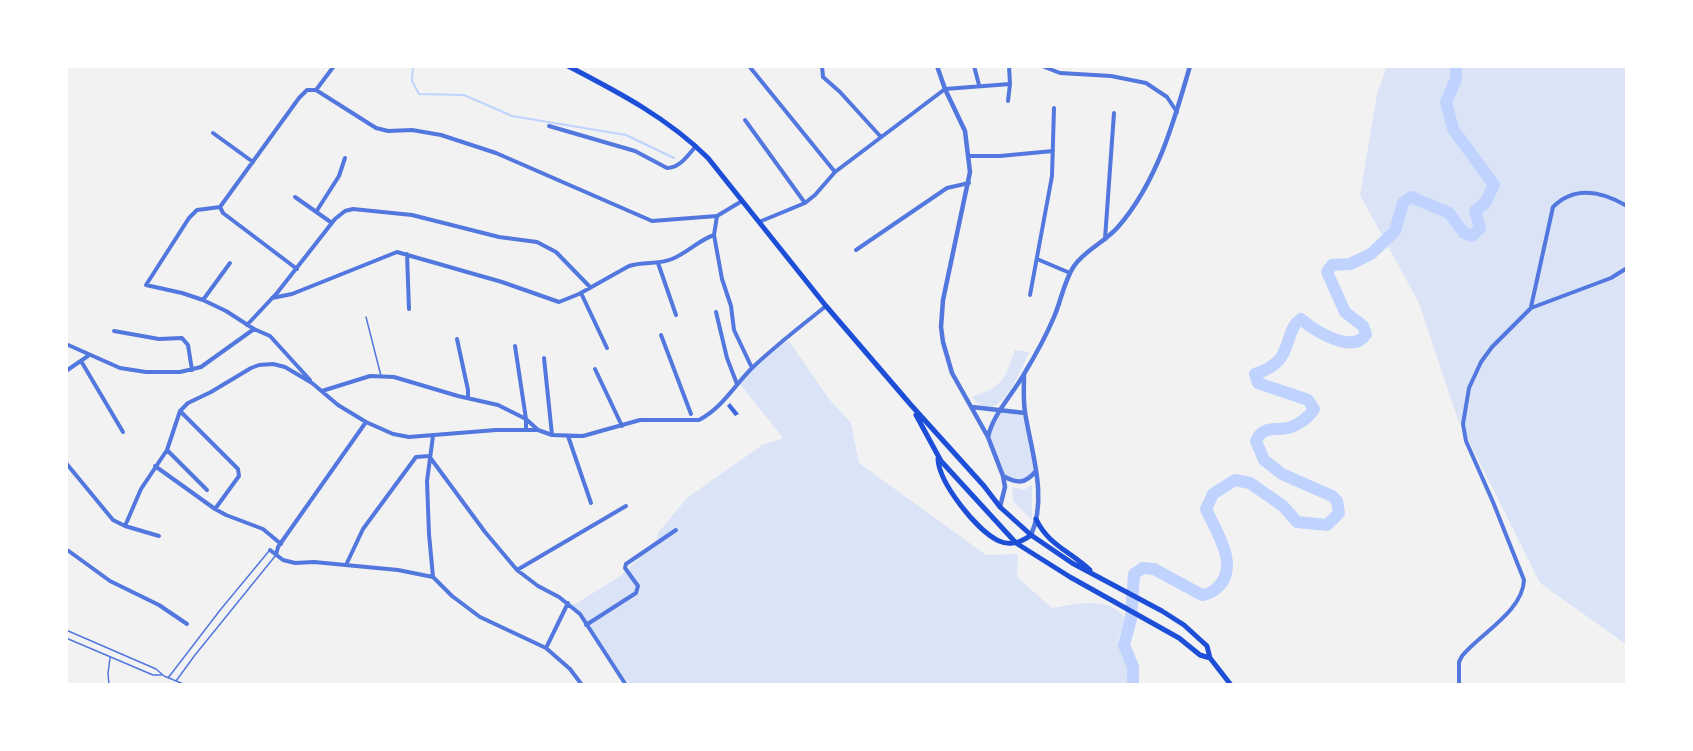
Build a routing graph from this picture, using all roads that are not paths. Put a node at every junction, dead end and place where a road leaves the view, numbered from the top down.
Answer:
1 (334, 66) edge
2 (749, 66) edge
3 (822, 66) edge
4 (937, 66) edge
5 (974, 66) edge
6 (1009, 66) edge
7 (1042, 66) edge
8 (1191, 66) edge
9 (571, 67) edge
10 (1010, 84) junction
11 (979, 85) junction
12 (945, 89) junction
13 (316, 90) junction
14 (1008, 101) dead end
15 (1054, 108) dead end
16 (1177, 112) junction
17 (1114, 113) dead end
18 (745, 120) dead end
19 (549, 126) dead end
20 (213, 134) dead end
21 (880, 137) junction
22 (696, 146) junction
23 (1053, 151) junction
24 (970, 156) junction
25 (345, 158) dead end
26 (253, 162) junction
27 (835, 172) junction
28 (969, 183) junction
29 (295, 197) dead end
30 (742, 201) junction
31 (805, 203) junction
32 (1627, 206) edge
33 (220, 207) junction
34 (316, 212) junction
35 (717, 216) junction
36 (332, 223) junction
37 (759, 223) junction
38 (714, 235) junction
39 (1105, 239) junction
40 (856, 250) dead end
41 (407, 254) junction
42 (1037, 260) junction
43 (230, 263) dead end
44 (658, 263) junction
45 (1627, 268) edge
46 (297, 269) junction
47 (1070, 273) junction
48 (590, 288) junction
49 (581, 293) junction
50 (1030, 295) dead end
51 (272, 298) junction
52 (203, 300) junction
53 (826, 306) junction
54 (1531, 308) junction
55 (409, 309) dead end
56 (716, 312) dead end
57 (676, 315) dead end
58 (366, 316) dead end
59 (247, 324) junction
60 (254, 329) junction
61 (114, 331) dead end
62 (661, 335) dead end
63 (457, 339) dead end
64 (66, 344) edge
65 (514, 346) dead end
66 (607, 348) dead end
67 (89, 356) junction
68 (544, 358) dead end
69 (81, 361) junction
70 (752, 368) junction
71 (595, 369) dead end
72 (66, 371) edge
73 (192, 371) junction
74 (1024, 375) junction
75 (381, 376) junction
76 (312, 383) junction
77 (737, 384) junction
78 (322, 392) junction
79 (468, 398) junction
80 (911, 405) junction
81 (972, 407) junction
82 (180, 411) junction
83 (1000, 411) junction
84 (1025, 412) junction
85 (693, 417) junction
86 (526, 419) junction
87 (366, 422) junction
88 (622, 426) junction
89 (526, 430) junction
90 (538, 430) junction
91 (123, 432) dead end
92 (552, 435) junction
93 (433, 436) junction
94 (568, 436) junction
95 (988, 437) junction
96 (167, 450) junction
97 (429, 456) junction
98 (938, 458) junction
99 (66, 463) edge
100 (155, 466) junction
101 (1036, 471) junction
102 (1004, 476) junction
103 (207, 490) dead end
104 (591, 502) dead end
105 (626, 506) dead end
106 (1000, 507) junction
107 (215, 508) junction
108 (993, 519) junction
109 (1036, 519) junction
110 (125, 526) junction
111 (676, 530) dead end
112 (1030, 535) junction
113 (159, 536) dead end
114 (1016, 543) junction
115 (280, 546) junction
116 (66, 549) edge
117 (270, 550) junction
118 (276, 555) junction
119 (346, 565) junction
120 (517, 570) junction
121 (1095, 575) junction
122 (433, 576) junction
123 (568, 603) junction
124 (187, 624) dead end
125 (586, 625) junction
126 (66, 630) edge
127 (66, 638) edge
128 (546, 648) junction
129 (110, 657) junction
130 (1210, 658) junction
131 (163, 675) junction
132 (168, 678) junction
133 (176, 681) junction
134 (109, 685) edge
135 (186, 685) edge
136 (582, 685) edge
137 (626, 685) edge
138 (1232, 685) edge
139 (1459, 685) edge

1 - 13 street
2 - 27 street
3 - 21 street
4 - 12 street
5 - 11 street
6 - 10 street
7 - 16 street
8 - 16 street
9 - 22 main road
10 - 11 street
10 - 14 street
11 - 12 street
12 - 21 street
12 - 24 street
13 - 26 street
13 - 35 street
15 - 23 street
16 - 39 street
17 - 39 street
18 - 31 street
19 - 22 street
20 - 26 street
21 - 27 street
22 - 30 main road
23 - 24 street
23 - 42 street
24 - 28 street
25 - 34 street
26 - 33 street
27 - 31 street
28 - 40 street
28 - 81 street
29 - 34 street
30 - 35 street
30 - 37 main road
31 - 37 street
32 - 54 street
33 - 46 street
33 - 52 street
34 - 36 street
35 - 38 street
36 - 46 street
36 - 48 street
37 - 53 main road
38 - 44 street
38 - 70 street
39 - 47 street
41 - 49 street
41 - 51 street
41 - 55 street
42 - 47 street
42 - 50 street
43 - 52 street
44 - 48 street
44 - 57 street
45 - 54 street
46 - 51 street
47 - 74 street
48 - 49 street
49 - 66 street
51 - 59 street
52 - 59 street
53 - 70 street
53 - 80 main road
54 - 139 street
56 - 77 street
58 - 75 lane
59 - 60 street
60 - 73 street
60 - 76 street
61 - 73 street
62 - 85 street
63 - 79 street
64 - 67 street
65 - 86 street
67 - 69 street
67 - 73 street
68 - 92 street
69 - 72 street
69 - 91 street
70 - 77 street
71 - 88 street
74 - 83 street
74 - 84 street
75 - 78 street
75 - 79 street
76 - 78 street
76 - 82 street
77 - 85 street
78 - 87 street
79 - 86 street
80 - 98 main road
80 - 106 main road
81 - 83 street
81 - 95 street
82 - 96 street
82 - 107 street
83 - 84 street
83 - 95 street
84 - 101 street
85 - 88 street
86 - 89 street
86 - 90 street
87 - 93 street
87 - 115 street
88 - 94 street
89 - 90 street
89 - 93 street
90 - 92 street
92 - 94 street
93 - 97 street
94 - 104 street
95 - 102 street
96 - 100 street
96 - 103 street
97 - 119 street
97 - 120 street
97 - 122 street
98 - 108 main road
98 - 114 main road
99 - 110 street
100 - 107 street
100 - 110 street
101 - 102 street
101 - 109 street
102 - 106 street
105 - 120 street
106 - 108 main road
106 - 112 main road
107 - 115 street
108 - 114 main road
109 - 112 street
109 - 121 main road
110 - 113 street
111 - 125 street
112 - 114 main road
112 - 121 main road
114 - 130 main road
115 - 117 street
115 - 118 street
116 - 124 street
117 - 118 street
117 - 132 lane
118 - 119 street
118 - 133 lane
119 - 122 street
120 - 123 street
121 - 130 main road
122 - 128 street
123 - 125 street
123 - 128 street
125 - 137 street
126 - 131 lane
127 - 129 lane
128 - 136 street
129 - 131 lane
129 - 134 lane
130 - 138 main road
131 - 132 lane
132 - 133 lane
133 - 135 lane

